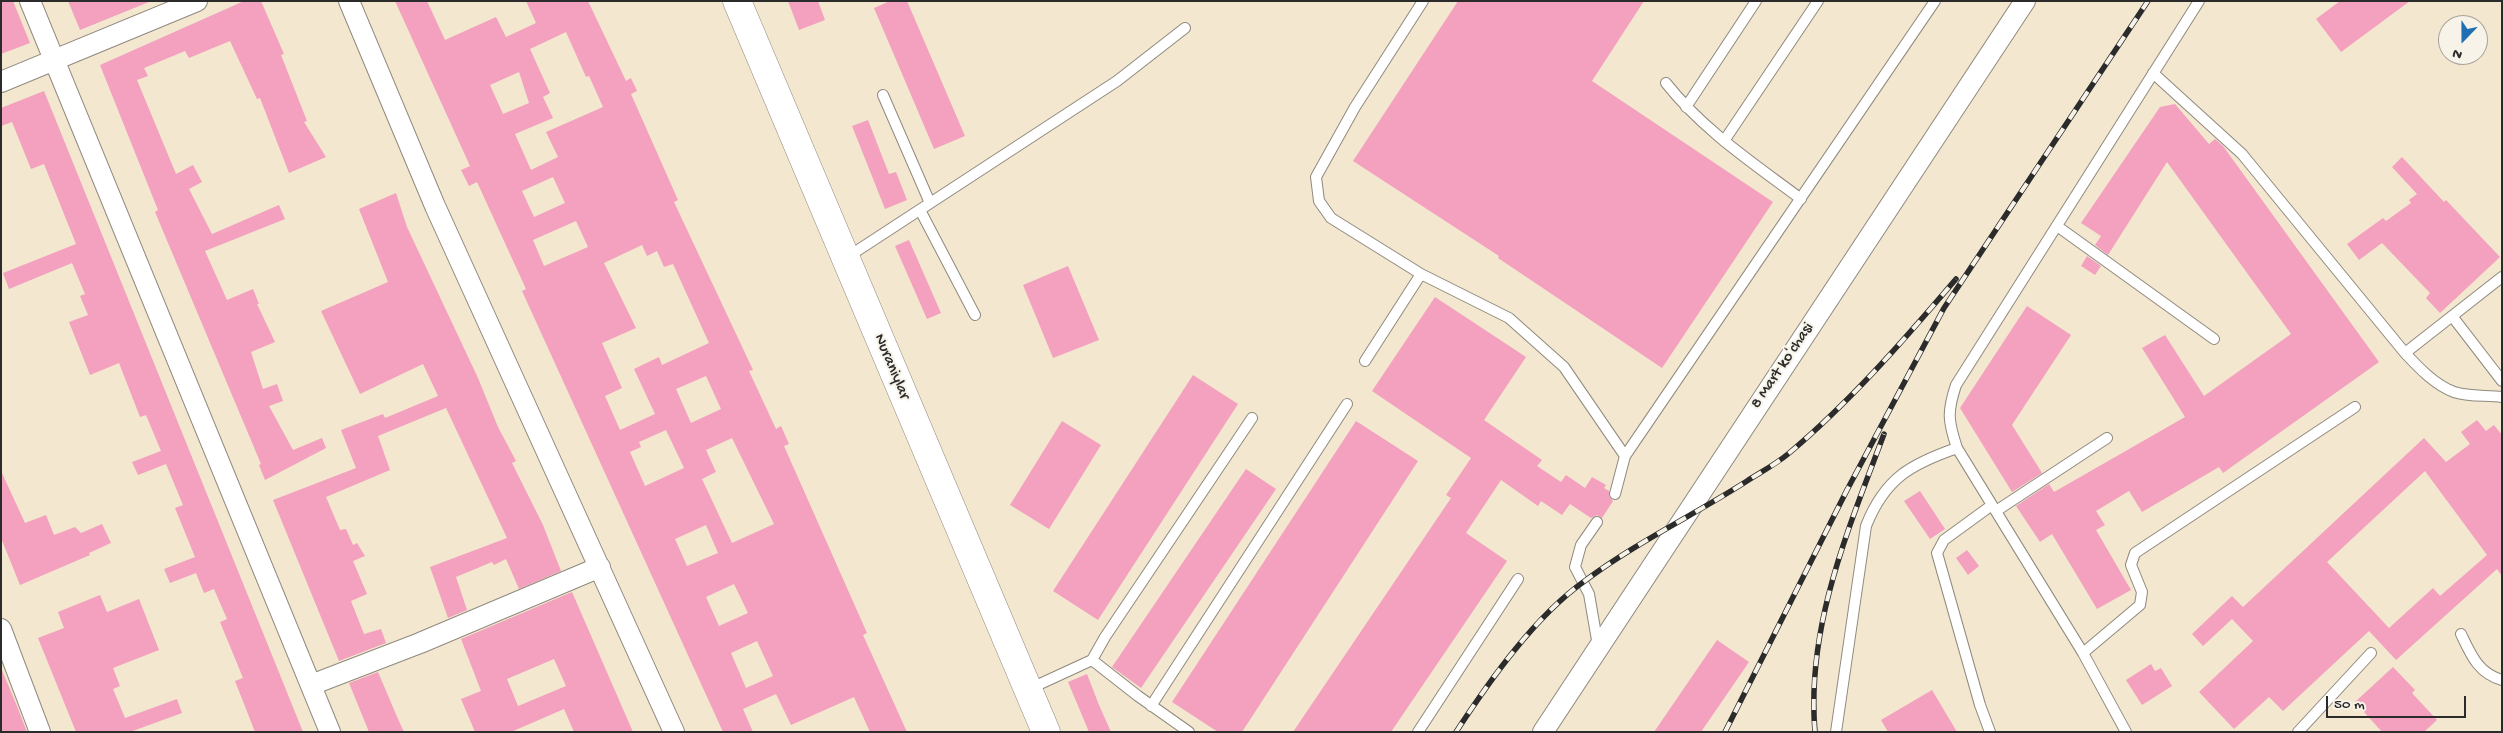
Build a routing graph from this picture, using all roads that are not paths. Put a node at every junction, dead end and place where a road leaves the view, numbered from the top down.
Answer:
1 (30, 1) edge
2 (197, 1) edge
3 (349, 1) edge
4 (737, 1) edge
5 (1423, 1) edge
6 (1756, 1) edge
7 (1818, 1) edge
8 (1935, 1) edge
9 (2025, 1) edge
10 (2199, 1) edge
11 (1185, 28) dead end
12 (54, 61) junction
13 (2154, 73) junction
14 (1, 82) edge
15 (1666, 83) dead end
16 (883, 95) dead end
17 (1686, 107) junction
18 (1724, 141) junction
19 (1801, 199) junction
20 (930, 203) junction
21 (920, 210) junction
22 (2057, 226) junction
23 (845, 258) junction
24 (1421, 274) junction
25 (2502, 277) edge
26 (975, 315) dead end
27 (2452, 316) junction
28 (2214, 339) dead end
29 (2405, 353) junction
30 (1365, 361) dead end
31 (2502, 381) edge
32 (2502, 397) edge
33 (1347, 404) dead end
34 (2355, 407) dead end
35 (1252, 418) dead end
36 (2107, 438) dead end
37 (1957, 448) junction
38 (1625, 456) junction
39 (1615, 494) dead end
40 (1994, 508) junction
41 (1597, 522) dead end
42 (600, 567) junction
43 (1518, 579) dead end
44 (1, 629) edge
45 (2460, 634) dead end
46 (1598, 648) junction
47 (2371, 652) dead end
48 (2083, 653) junction
49 (1092, 660) junction
50 (2502, 680) edge
51 (311, 685) junction
52 (1028, 690) junction
53 (1151, 706) junction
54 (40, 732) edge
55 (330, 732) edge
56 (674, 732) edge
57 (1046, 732) edge
58 (1189, 732) edge
59 (1418, 732) edge
60 (1543, 732) edge
61 (1836, 732) edge
62 (1990, 732) edge
63 (2126, 732) edge
64 (2298, 732) edge

1 - 12 street
2 - 12 street
3 - 42 street
4 - 23 main road, Nuraniylar
5 - 24 lane
6 - 17 lane
7 - 18 lane
8 - 19 lane
9 - 46 street, 8 Mart koʻchasi
10 - 13 lane
11 - 20 lane
12 - 14 street
12 - 51 street
13 - 22 lane
13 - 29 lane
15 - 17 lane
16 - 20 lane
17 - 18 lane
18 - 19 lane
19 - 38 lane
20 - 21 lane
21 - 23 lane
21 - 26 lane
22 - 28 lane
22 - 37 lane
23 - 52 main road, Nuraniylar
24 - 30 lane
24 - 38 lane
25 - 27 lane
27 - 29 lane
27 - 31 lane
29 - 32 lane
33 - 53 lane
34 - 48 lane
35 - 49 lane
36 - 40 lane
37 - 40 lane
37 - 61 lane
38 - 39 lane
40 - 48 lane
40 - 62 lane
41 - 46 lane
42 - 51 street
42 - 56 street
43 - 59 lane
44 - 54 street
45 - 50 lane
46 - 60 street, 8 Mart koʻchasi
47 - 64 lane
48 - 63 lane
49 - 52 lane
49 - 53 lane
51 - 55 street
52 - 57 main road, Nuraniylar
53 - 58 lane

